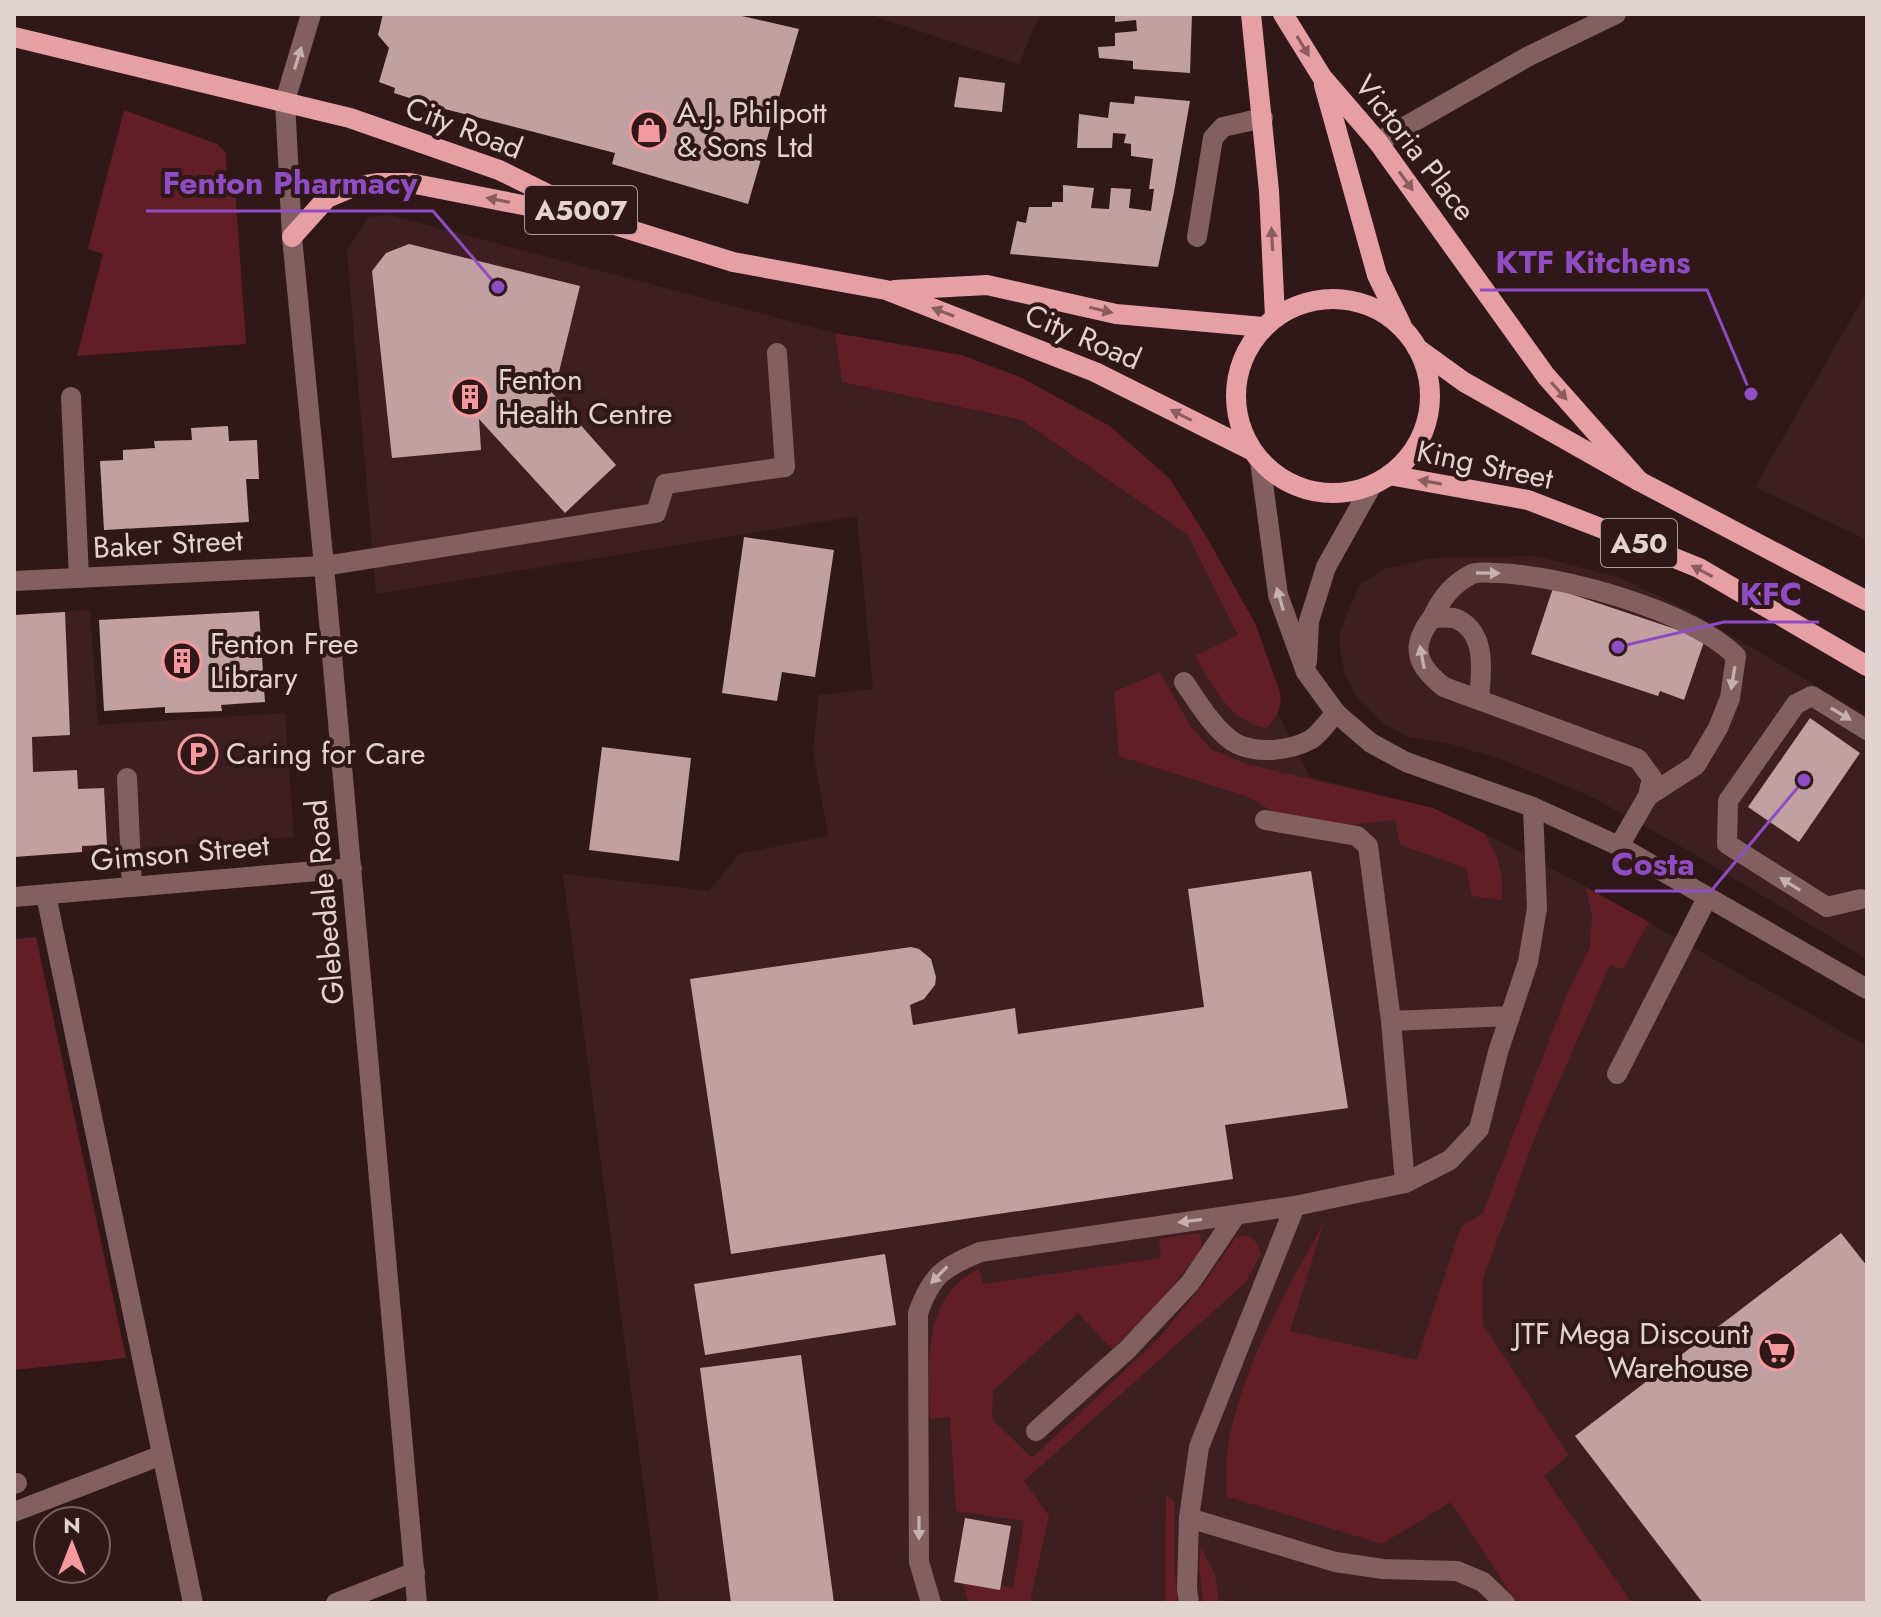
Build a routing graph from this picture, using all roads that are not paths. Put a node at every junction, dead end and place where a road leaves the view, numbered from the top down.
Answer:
1 (1251, 14) edge
2 (1283, 14) edge
3 (1616, 14) edge
4 (311, 15) edge
5 (14, 37) edge
6 (1322, 77) junction
7 (285, 101) junction
8 (1263, 118) junction
9 (1378, 142) junction
10 (602, 221) junction
11 (292, 237) junction
12 (1197, 237) dead end
13 (886, 290) junction
14 (1269, 322) junction
15 (1404, 329) junction
16 (1417, 348) junction
17 (777, 353) dead end
18 (71, 397) dead end
19 (1255, 456) junction
20 (1381, 480) junction
21 (1639, 481) junction
22 (324, 566) junction
23 (79, 578) junction
24 (14, 581) edge
25 (1867, 601) edge
26 (1432, 618) junction
27 (1867, 666) edge
28 (1306, 672) junction
29 (1184, 682) dead end
30 (1479, 700) junction
31 (1336, 713) junction
32 (1867, 730) edge
33 (127, 778) dead end
34 (1648, 796) junction
35 (1533, 807) junction
36 (1265, 820) dead end
37 (1619, 846) junction
38 (352, 868) junction
39 (132, 887) junction
40 (46, 895) junction
41 (14, 897) edge
42 (1865, 897) edge
43 (1707, 898) junction
44 (1867, 989) edge
45 (1510, 1016) junction
46 (1391, 1021) junction
47 (1617, 1074) dead end
48 (1405, 1183) junction
49 (1295, 1206) junction
50 (1236, 1215) junction
51 (1036, 1431) dead end
52 (162, 1455) junction
53 (14, 1512) edge
54 (1189, 1518) junction
55 (415, 1572) junction
56 (193, 1603) edge
57 (336, 1603) edge
58 (417, 1603) edge
59 (931, 1603) edge
60 (1189, 1603) edge
61 (1505, 1603) edge

1 - 8 main road
2 -> 6 main road, Victoria Place / A50
3 - 9 street
7 -> 4 street, Glebedale Road
5 - 7 main road, City Road / A5007
6 - 9 main road, Victoria Place / A50
6 - 15 main road, Victoria Place / A50
7 - 10 main road, City Road / A5007
7 - 11 street, Glebedale Road
8 - 12 street
14 -> 8 main road
9 -> 21 main road, Victoria Place / A50
10 -> 11 main road, A5007
10 - 13 main road, City Road / A5007
11 - 22 street, Glebedale Road
13 -> 14 main road, City Road / A5007
19 -> 13 main road, City Road / A5007
14 - 15 main road, A50
14 - 19 main road
15 - 16 main road, A50
16 - 20 main road, A50
16 - 21 main road, King Street / A50
17 - 22 street, Baker Street
18 - 23 street
19 - 20 main road, A50
28 -> 19 street
27 -> 20 main road, King Street / A50
20 - 28 street
21 - 25 main road, King Street / A50
22 - 23 street, Baker Street
22 - 38 street, Glebedale Road
23 - 24 street, Baker Street
26 - 30 street
30 -> 26 street
26 -> 34 street
28 - 31 street
29 - 31 street
30 - 34 street
31 - 35 street
42 -> 32 street
33 - 39 street
34 - 37 street
35 - 37 street
35 - 45 street
36 - 46 street
37 - 43 street
38 - 39 street, Gimson Street
38 - 55 street, Glebedale Road
39 - 40 street, Gimson Street
40 - 41 street, Gimson Street
40 - 52 street
43 - 44 street
43 - 47 street
45 - 46 street
45 - 48 street
46 - 48 street
48 - 49 street
49 - 50 street
49 - 54 street
50 - 51 street
50 -> 59 street
52 - 53 street
52 - 56 street
54 - 60 street
54 - 61 street
55 - 57 street
55 - 58 street, Glebedale Road

